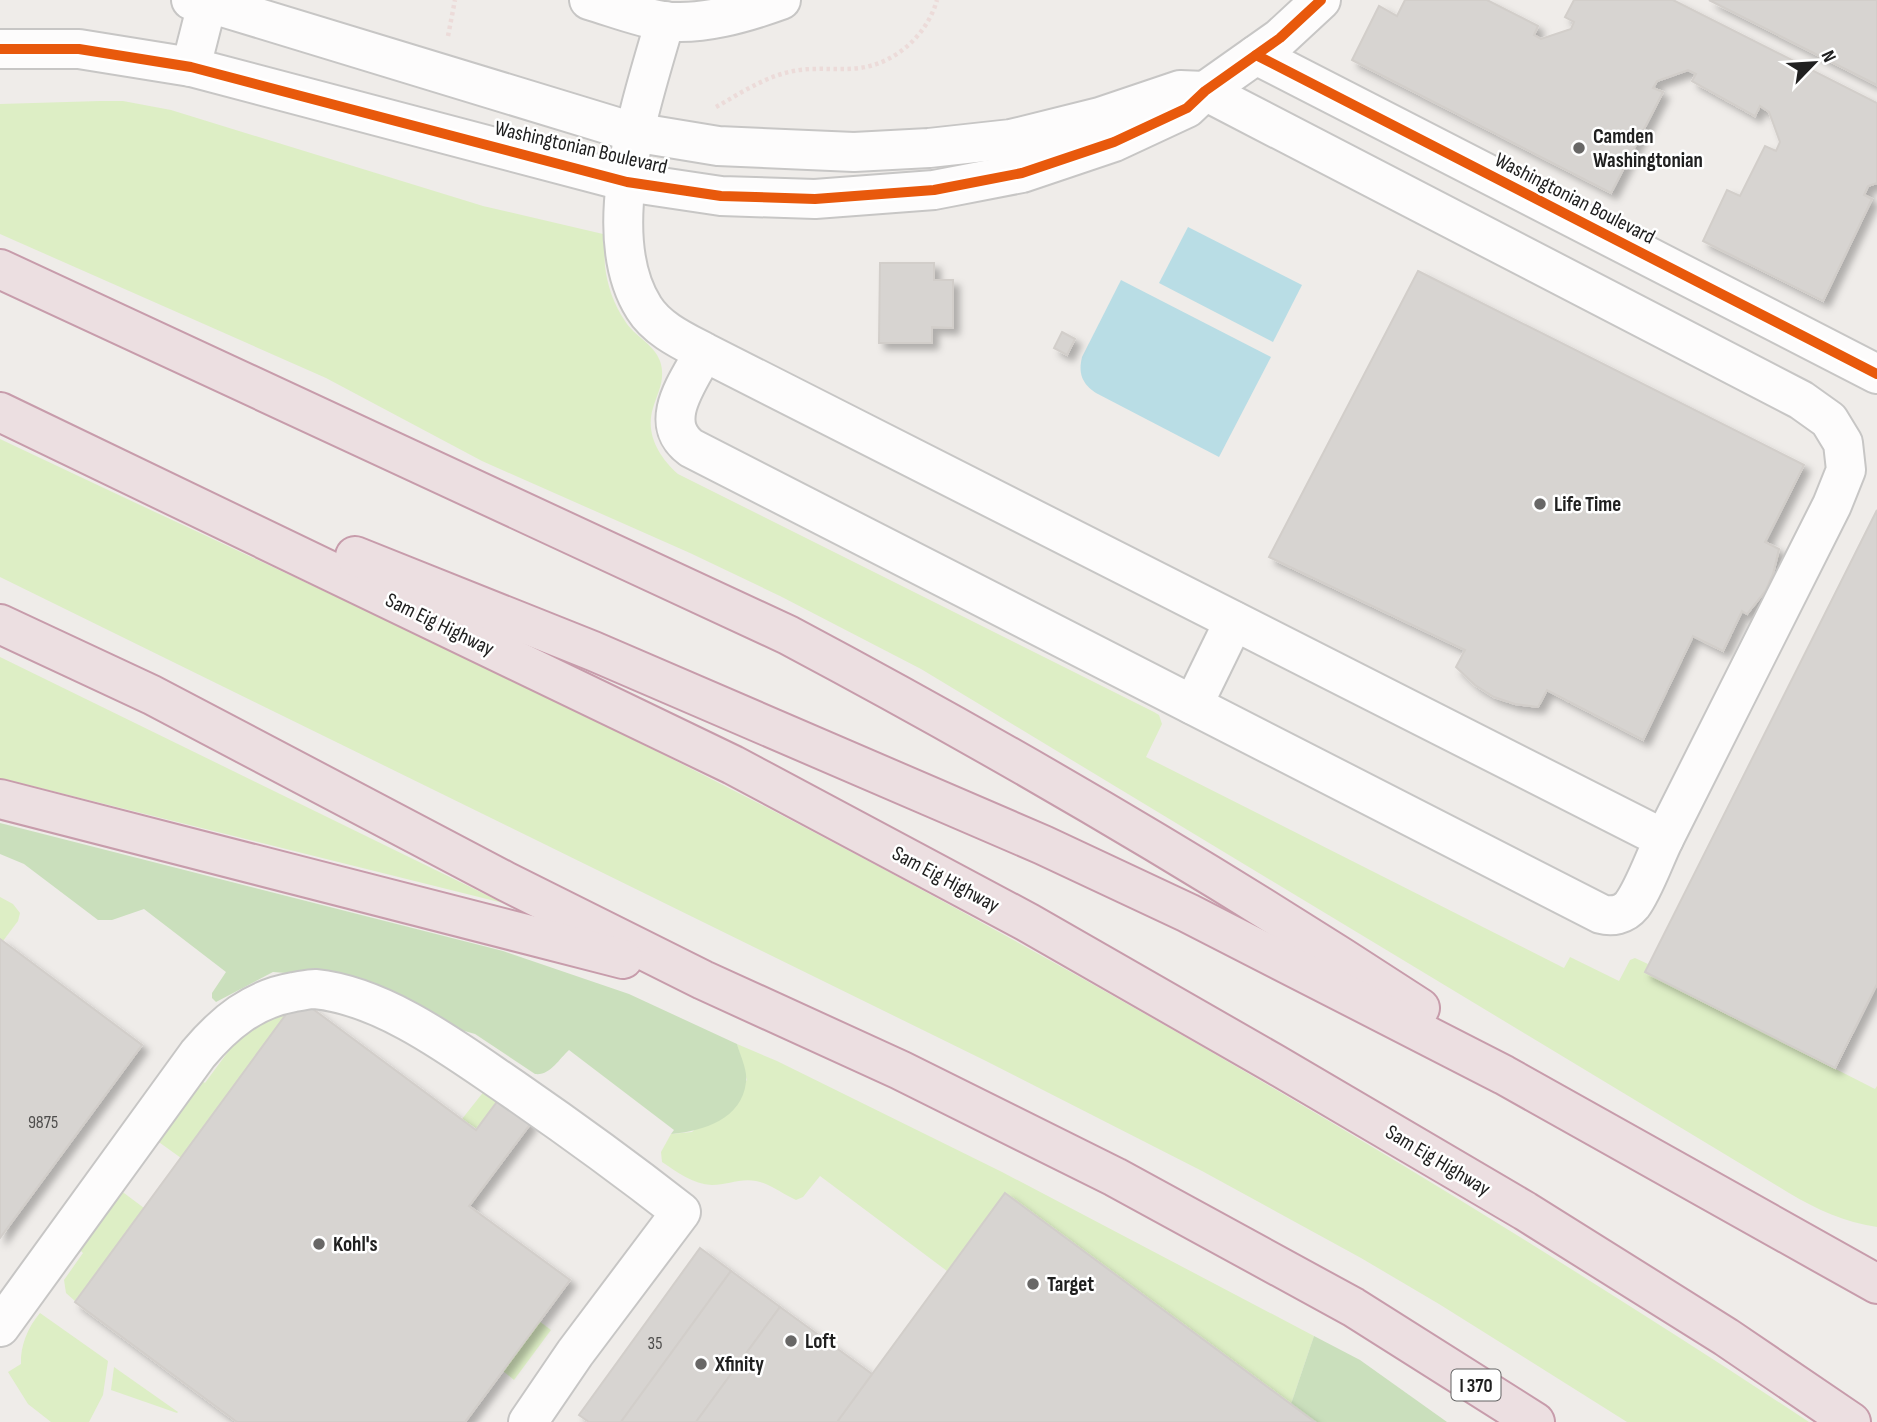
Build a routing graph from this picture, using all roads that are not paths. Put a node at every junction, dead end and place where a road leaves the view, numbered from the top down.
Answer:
1 (589, 0) edge
2 (780, 0) edge
3 (1321, 0) edge
4 (202, 1) edge
5 (665, 21) junction
6 (0, 49) edge
7 (1256, 55) junction
8 (191, 67) junction
9 (1205, 91) junction
10 (633, 132) junction
11 (627, 182) junction
12 (0, 270) edge
13 (704, 352) junction
14 (1877, 374) edge
15 (0, 412) edge
16 (57, 438) junction
17 (1234, 621) junction
18 (0, 624) edge
19 (1193, 705) junction
20 (0, 799) edge
21 (1664, 839) junction
22 (703, 981) junction
23 (1633, 1147) junction
24 (1877, 1284) edge
25 (0, 1327) edge
26 (1417, 1348) junction
27 (528, 1422) edge
28 (1509, 1422) edge
29 (1535, 1422) edge
30 (1851, 1422) edge

1 - 5 street
2 - 5 street
3 - 7 street, Washingtonian Boulevard
4 - 8 street
4 - 10 street, Washingtonian Boulevard
5 - 10 street
6 - 8 street, Washingtonian Boulevard
7 - 9 street, Washingtonian Boulevard
7 - 14 street, Washingtonian Boulevard
8 - 11 street, Washingtonian Boulevard
9 - 10 street, Washingtonian Boulevard
9 - 11 street, Washingtonian Boulevard
9 - 21 street
10 - 11 street
11 - 13 street
12 - 23 highway
13 - 17 street
13 - 19 street
15 - 16 highway, Sam Eig Highway
16 - 23 highway
16 - 30 highway, Sam Eig Highway
17 - 19 street
17 - 21 street
18 - 22 highway
19 - 21 street
20 - 22 highway
22 - 26 highway
23 - 24 highway
25 - 27 street
26 - 28 highway
26 - 29 highway, I 370

